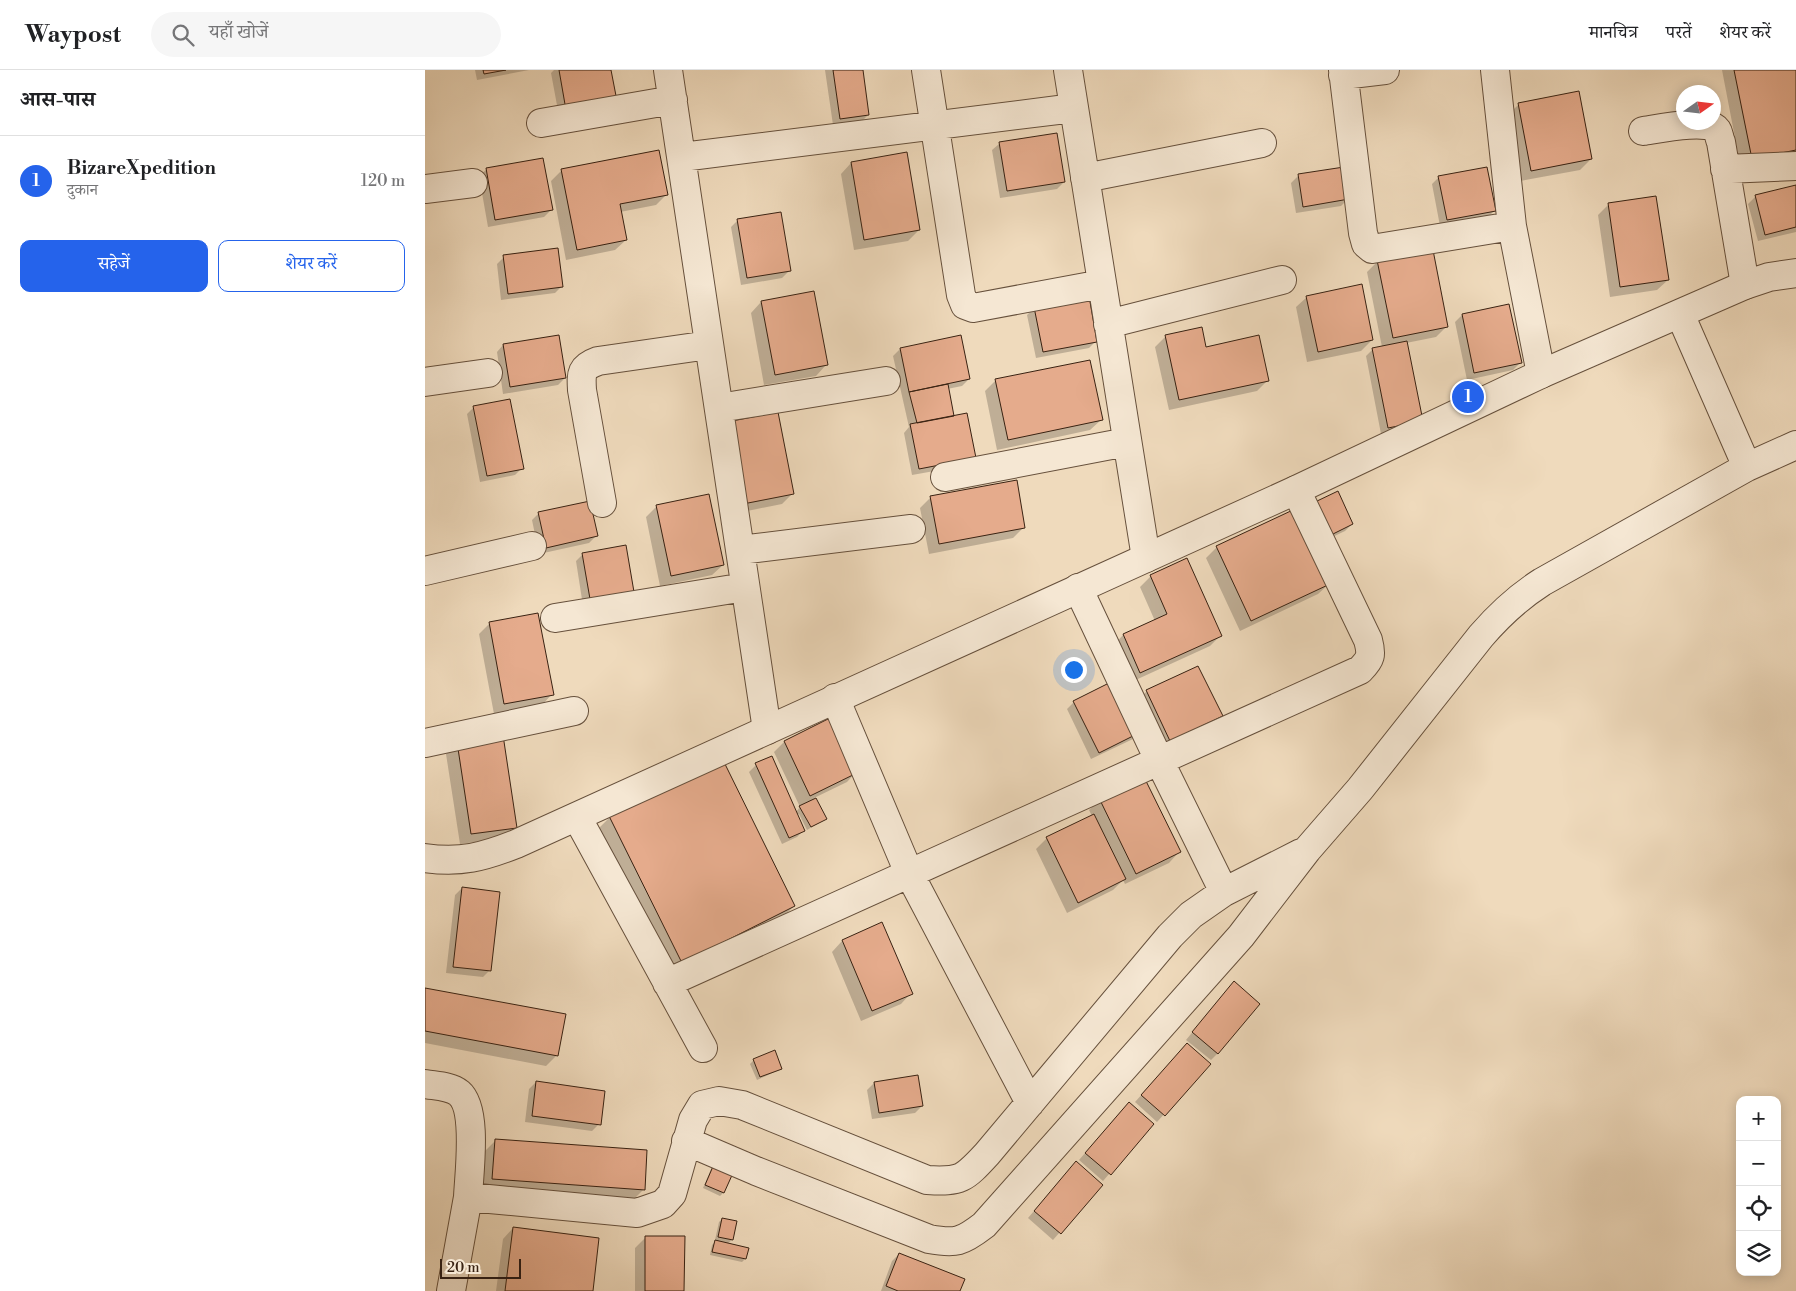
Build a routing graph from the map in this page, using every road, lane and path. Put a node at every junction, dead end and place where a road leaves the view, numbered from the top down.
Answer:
1 (668, 70) edge
2 (926, 70) edge
3 (1068, 70) edge
4 (1385, 70) edge
5 (1495, 70) edge
6 (1343, 72) edge
7 (673, 100) junction
8 (1074, 108) junction
9 (541, 123) dead end
10 (934, 126) junction
11 (1643, 131) dead end
12 (1262, 143) dead end
13 (681, 157) junction
14 (1796, 166) edge
15 (1725, 169) junction
16 (1085, 178) junction
17 (473, 184) dead end
18 (425, 189) edge
19 (1512, 226) junction
20 (1796, 273) edge
21 (1281, 280) dead end
22 (1102, 284) junction
23 (1745, 284) junction
24 (1680, 314) junction
25 (1109, 324) junction
26 (709, 344) junction
27 (489, 373) dead end
28 (1541, 374) junction
29 (886, 381) dead end
30 (425, 382) edge
31 (719, 408) junction
32 (1127, 442) junction
33 (1796, 445) edge
34 (1747, 467) junction
35 (945, 477) dead end
36 (1296, 490) junction
37 (602, 503) dead end
38 (911, 528) dead end
39 (532, 546) dead end
40 (740, 550) junction
41 (1146, 558) junction
42 (425, 571) edge
43 (745, 587) junction
44 (1078, 588) junction
45 (555, 618) dead end
46 (835, 698) junction
47 (575, 711) dead end
48 (767, 730) junction
49 (425, 743) edge
50 (1159, 760) junction
51 (577, 817) junction
52 (1307, 850) junction
53 (425, 858) edge
54 (909, 872) junction
55 (1224, 892) junction
56 (667, 983) junction
57 (703, 1048) dead end
58 (425, 1084) edge
59 (1030, 1102) junction
60 (687, 1142) junction
61 (468, 1197) junction
62 (451, 1291) edge

1 - 7 street
2 - 10 street
3 - 8 street
4 - 6 street
5 - 19 street
6 - 19 street
7 - 9 street
7 - 13 street
8 - 10 street
8 - 16 street
10 - 13 street
10 - 22 street
11 - 15 street
12 - 16 street
13 - 26 street
14 - 15 street
15 - 23 street
16 - 22 street
17 - 18 street
19 - 28 street
20 - 23 street
21 - 25 street
22 - 25 street
23 - 24 street
24 - 28 street
24 - 34 street
25 - 32 street
26 - 31 street
26 - 37 street
27 - 30 street
28 - 36 street
29 - 31 street
31 - 40 street
32 - 35 street
32 - 41 street
33 - 34 street
34 - 52 street
36 - 41 street
36 - 50 street
38 - 40 street
39 - 42 street
40 - 43 street
41 - 44 street
43 - 45 street
43 - 48 street
44 - 46 street
44 - 50 street
46 - 48 street
46 - 54 street
47 - 49 street
48 - 51 street
50 - 54 street
50 - 55 street
51 - 53 street
51 - 56 street
52 - 55 street
52 - 60 street
54 - 56 street
54 - 59 street
55 - 59 street
56 - 57 street
58 - 61 street
59 - 60 street
60 - 61 street
61 - 62 street

